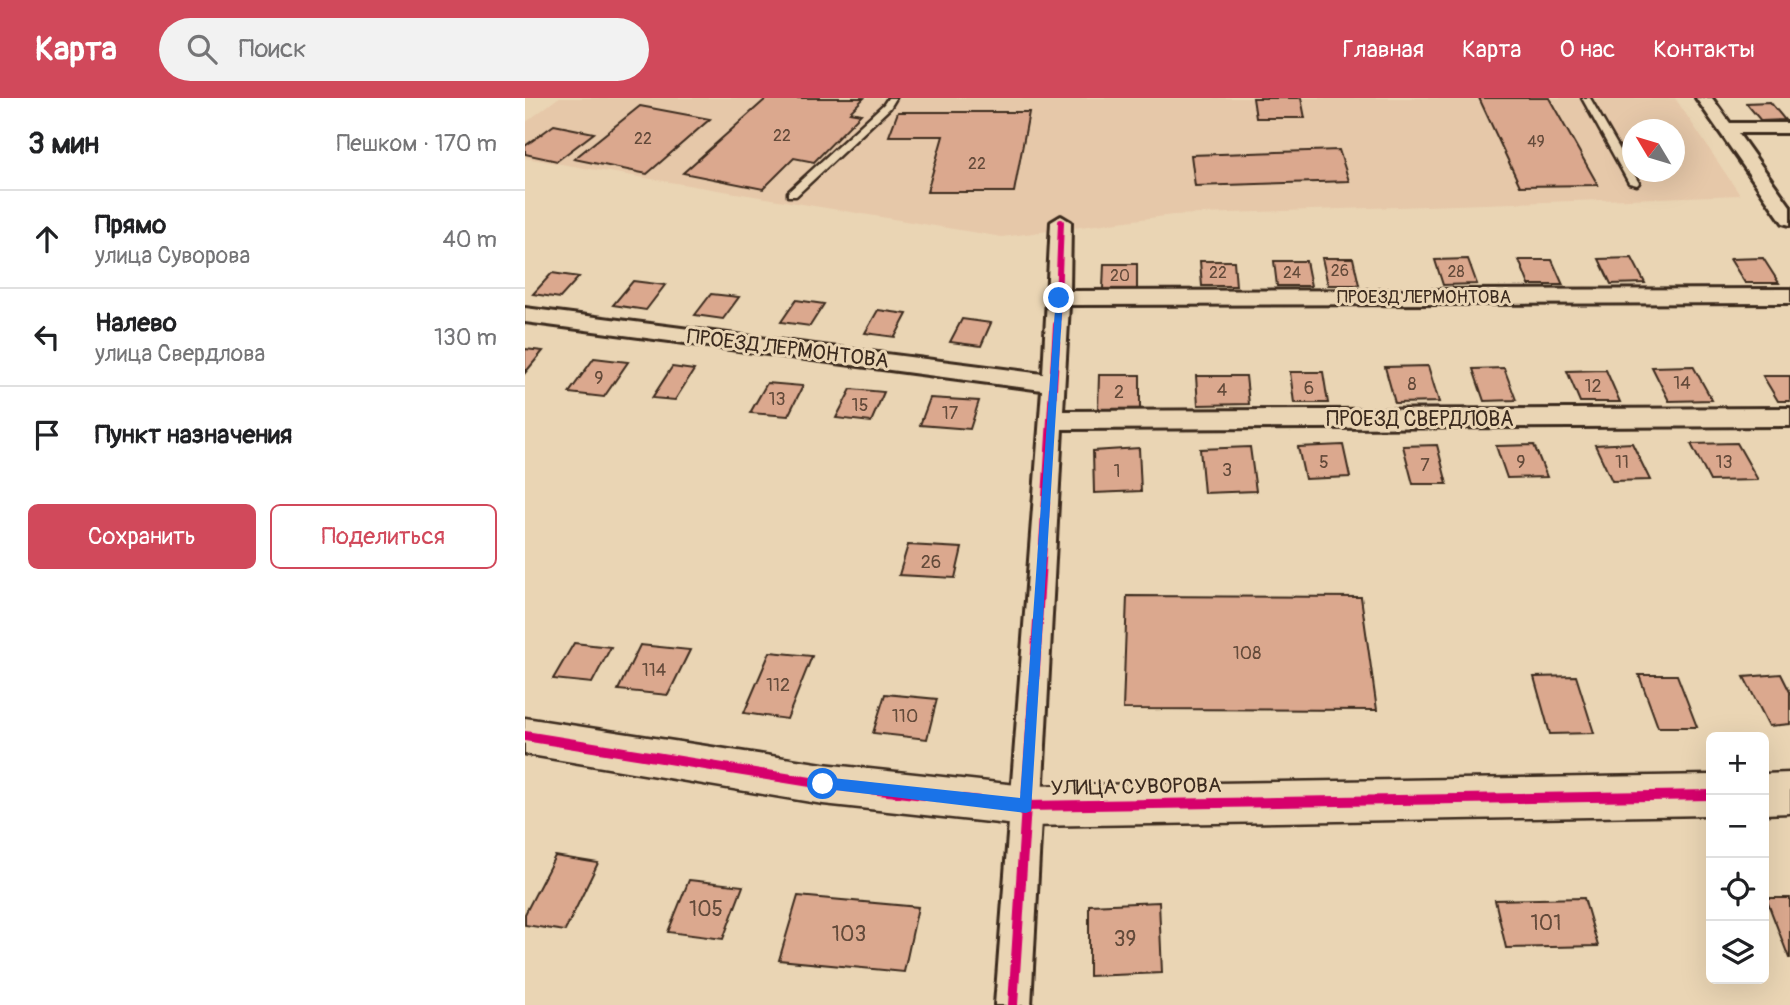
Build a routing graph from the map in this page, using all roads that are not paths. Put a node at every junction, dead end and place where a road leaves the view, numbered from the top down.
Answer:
1 (893, 98) edge
2 (1587, 98) edge
3 (1704, 98) edge
4 (1726, 128) junction
5 (1790, 128) edge
6 (1634, 183) dead end
7 (792, 194) dead end
8 (1790, 219) edge
9 (1061, 222) dead end
10 (1790, 296) edge
11 (1059, 298) junction
12 (525, 315) edge
13 (1052, 383) junction
14 (1790, 417) edge
15 (1050, 420) junction
16 (525, 736) edge
17 (1790, 793) edge
18 (1769, 794) edge
19 (1706, 795) edge
20 (1026, 806) junction
21 (1013, 1005) edge

1 - 7 lane
2 - 6 lane
3 - 4 street
4 - 5 street
4 - 8 street
9 - 11 street
10 - 11 street, ПРОЕЗД ЛЕРМОНТОВА
11 - 13 street
12 - 13 street, ПРОЕЗД ЛЕРМОНТОВА
13 - 15 street
14 - 15 street, ПРОЕЗД СВЕРДЛОВА
15 - 20 street
16 - 20 street, УЛИЦА СУВОРОВА
17 - 18 street
19 - 20 street, УЛИЦА СУВОРОВА
20 - 21 street

